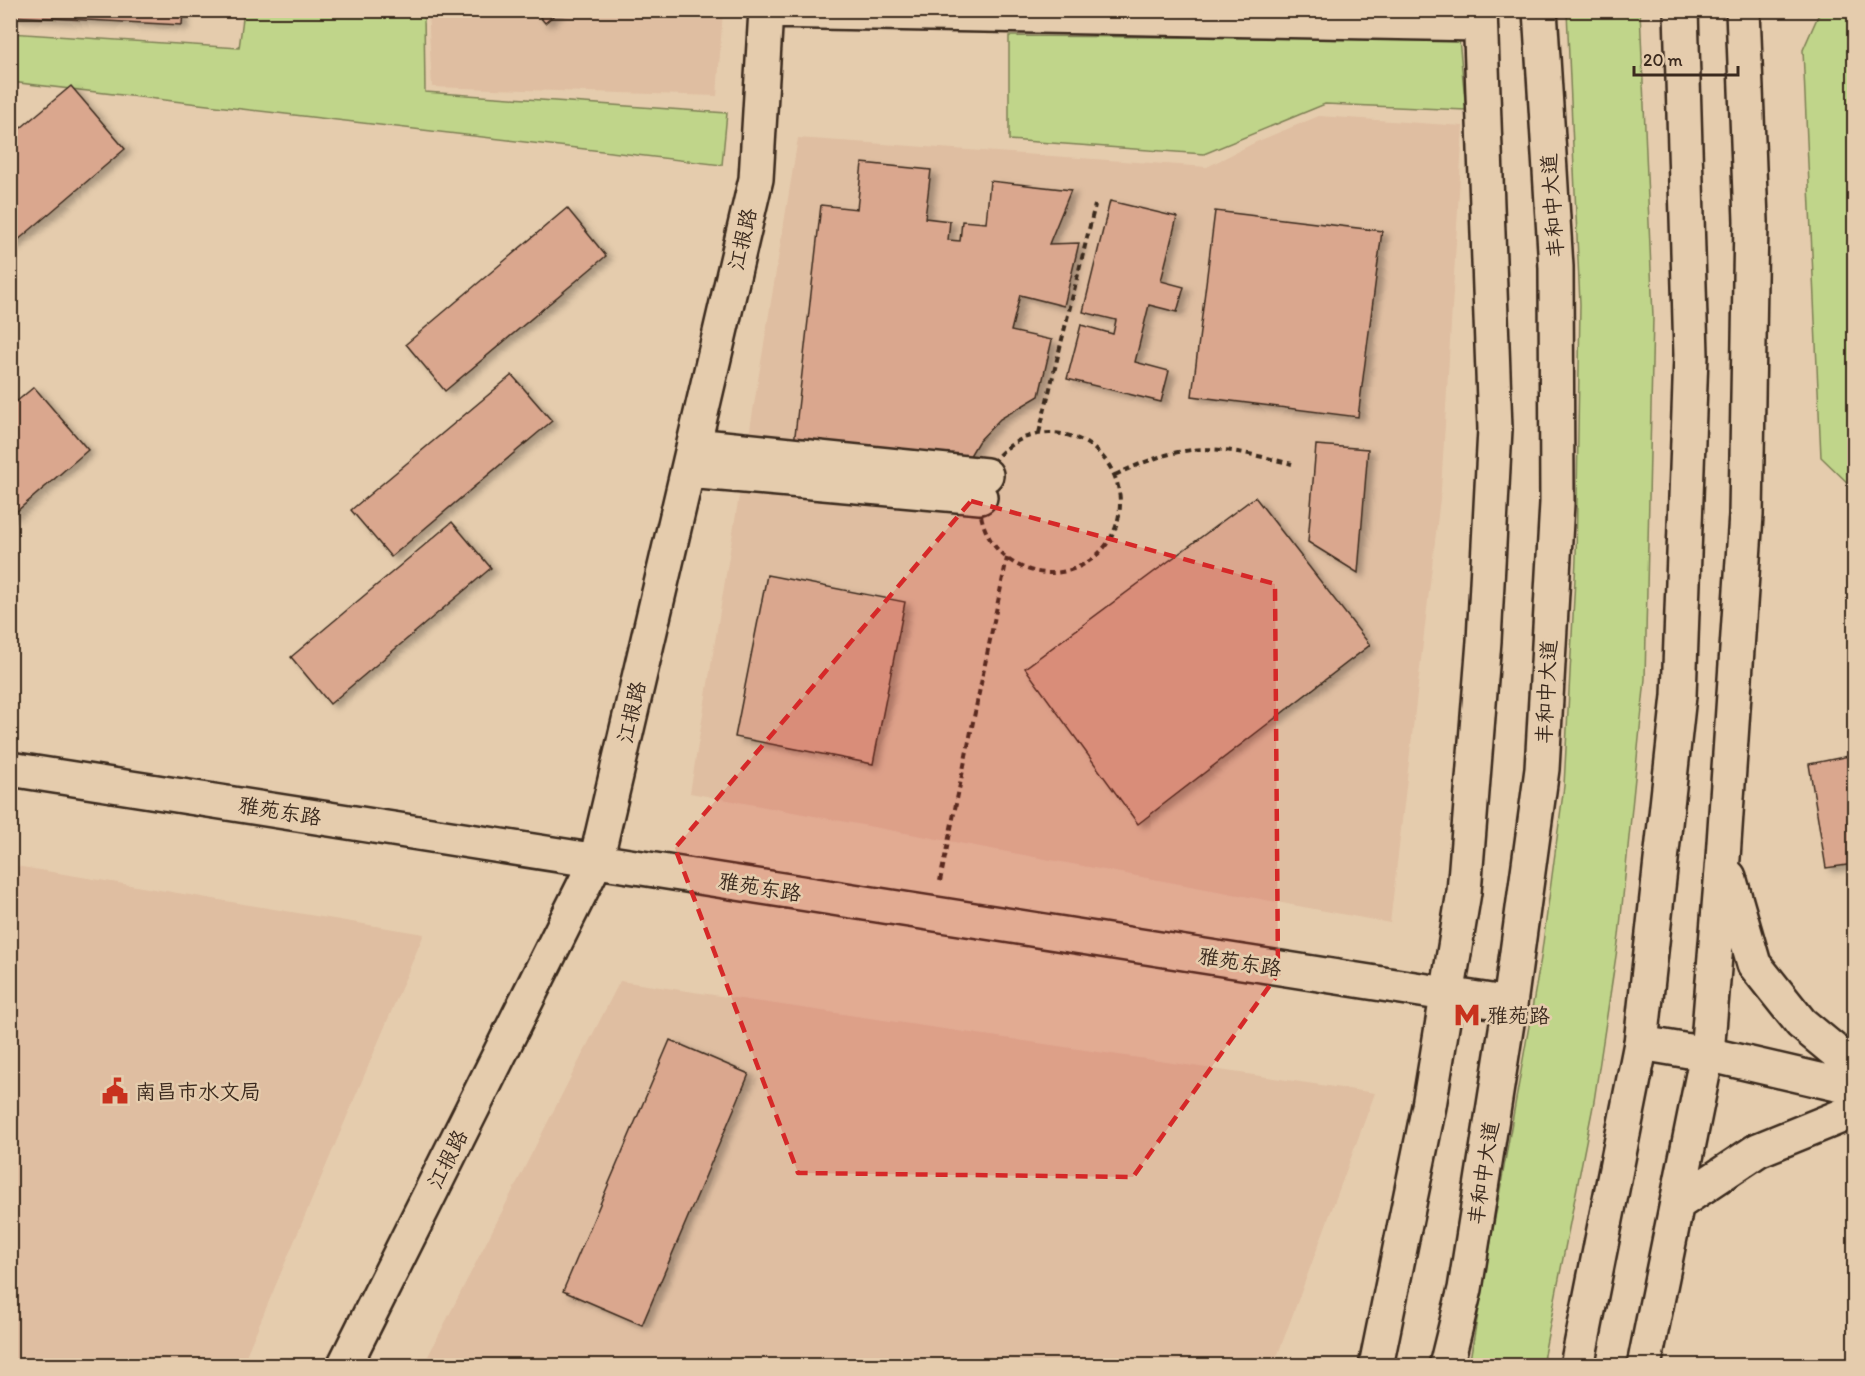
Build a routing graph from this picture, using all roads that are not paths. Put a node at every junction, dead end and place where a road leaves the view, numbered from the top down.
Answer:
1 (1540, 10) edge
2 (1681, 10) edge
3 (1743, 10) edge
4 (766, 11) edge
5 (1480, 17) edge
6 (691, 458) junction
7 (983, 486) road end
8 (10, 769) edge
9 (1723, 858) junction
10 (596, 861) junction
11 (1448, 994) junction
12 (1510, 1004) junction
13 (1641, 1043) junction
14 (1707, 1054) junction
15 (1854, 1067) edge
16 (1854, 1088) edge
17 (1854, 1111) edge
18 (1677, 1204) junction
19 (344, 1365) edge
20 (1376, 1365) edge
21 (1446, 1365) edge
22 (1577, 1365) edge
23 (1644, 1365) edge

1 - 12 main road, 丰和中大道
2 - 13 main road
3 - 9 main road
4 - 5 main road
4 - 6 main road, 江报路
5 - 11 main road
6 - 7 main road
6 - 10 main road, 江报路
8 - 10 main road, 雅苑东路
9 - 14 main road
9 - 15 main road
10 - 11 main road, 雅苑东路
10 - 19 main road, 江报路
11 - 12 main road, 雅苑东路
11 - 20 main road
12 - 21 main road, 丰和中大道
13 - 14 main road
13 - 22 main road
14 - 16 main road
14 - 18 main road
17 - 18 main road
18 - 23 main road

